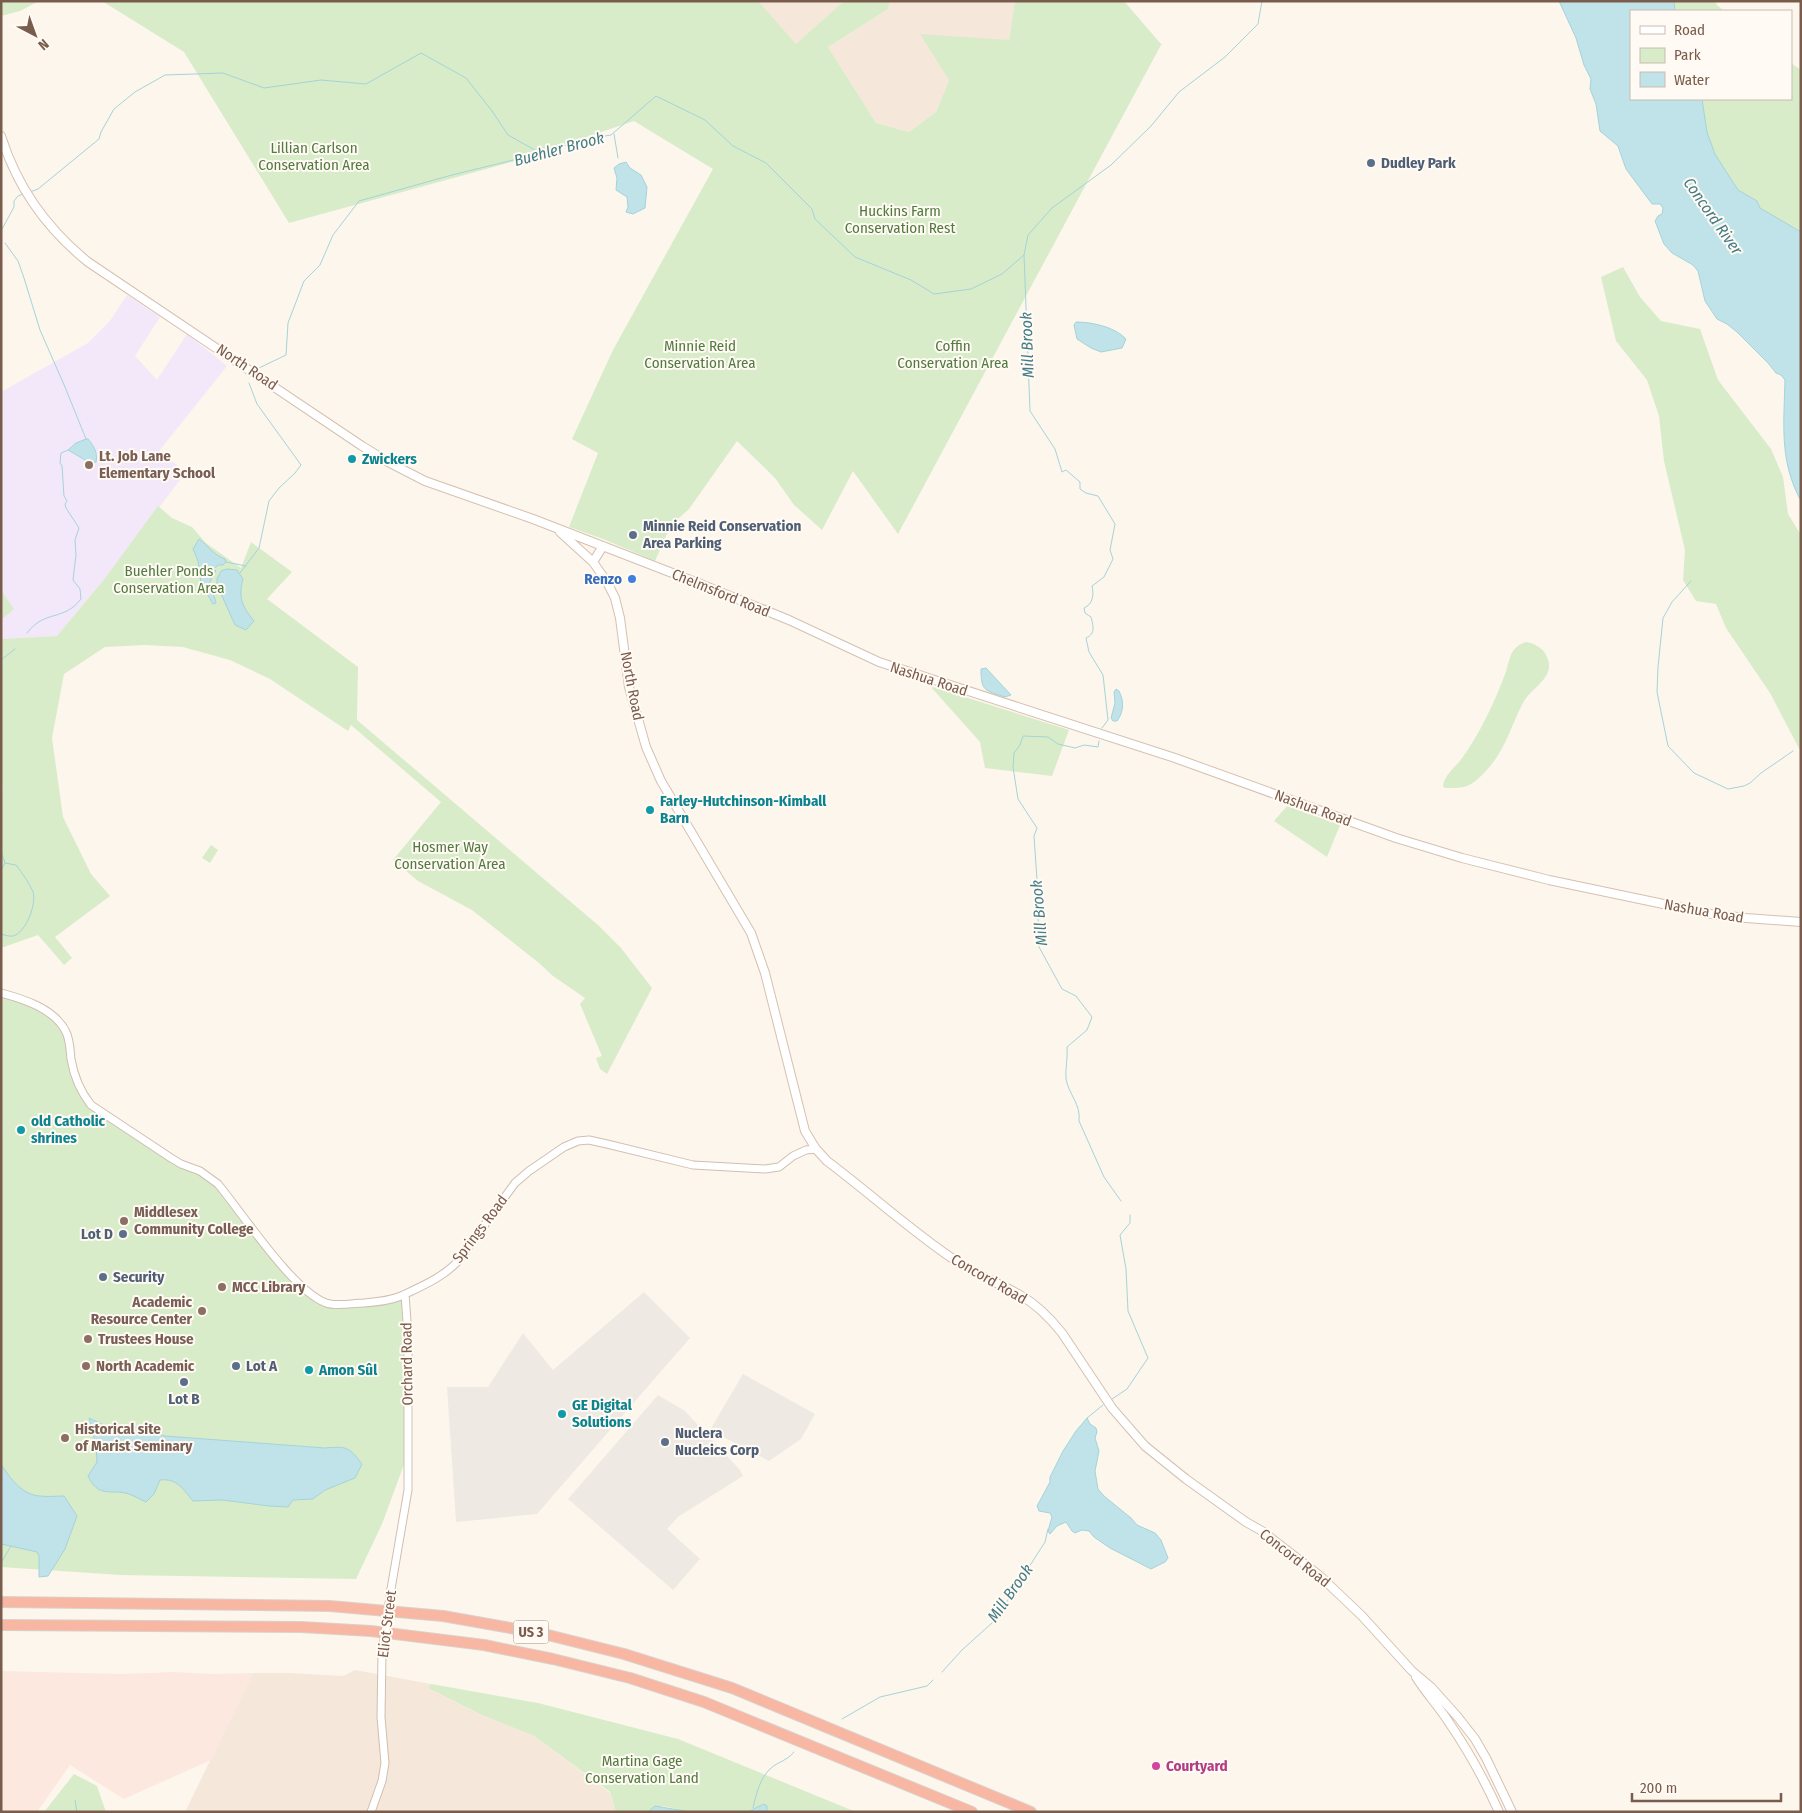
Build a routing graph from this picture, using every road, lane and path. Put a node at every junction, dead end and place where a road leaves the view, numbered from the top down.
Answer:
1 (1, 136) edge
2 (552, 526) junction
3 (603, 546) junction
4 (592, 562) junction
5 (838, 643) joint
6 (710, 865) joint
7 (1801, 922) edge
8 (1, 993) edge
9 (816, 1149) junction
10 (405, 1294) junction
11 (408, 1435) joint
12 (1, 1602) edge
13 (1, 1625) edge
14 (1412, 1671) junction
15 (371, 1812) edge
16 (972, 1812) edge
17 (1031, 1812) edge
18 (1499, 1812) edge
19 (1512, 1812) edge

1 - 2 main road, North Road
2 - 3 main road
2 - 4 main road, North Road
3 - 4 main road
3 - 5 main road, Chelmsford Road
4 - 6 main road, North Road
5 - 7 main road, Nashua Road
6 - 9 main road, Concord Road
8 - 10 street, Springs Road
9 - 10 street, Springs Road
9 - 14 main road, Concord Road
10 - 11 street, Orchard Road
11 - 15 street, Eliot Street, bridge
12 - 17 highway, US 3
13 - 16 highway, US 3
14 - 18 main road, Concord Road
14 - 19 main road, Concord Road

